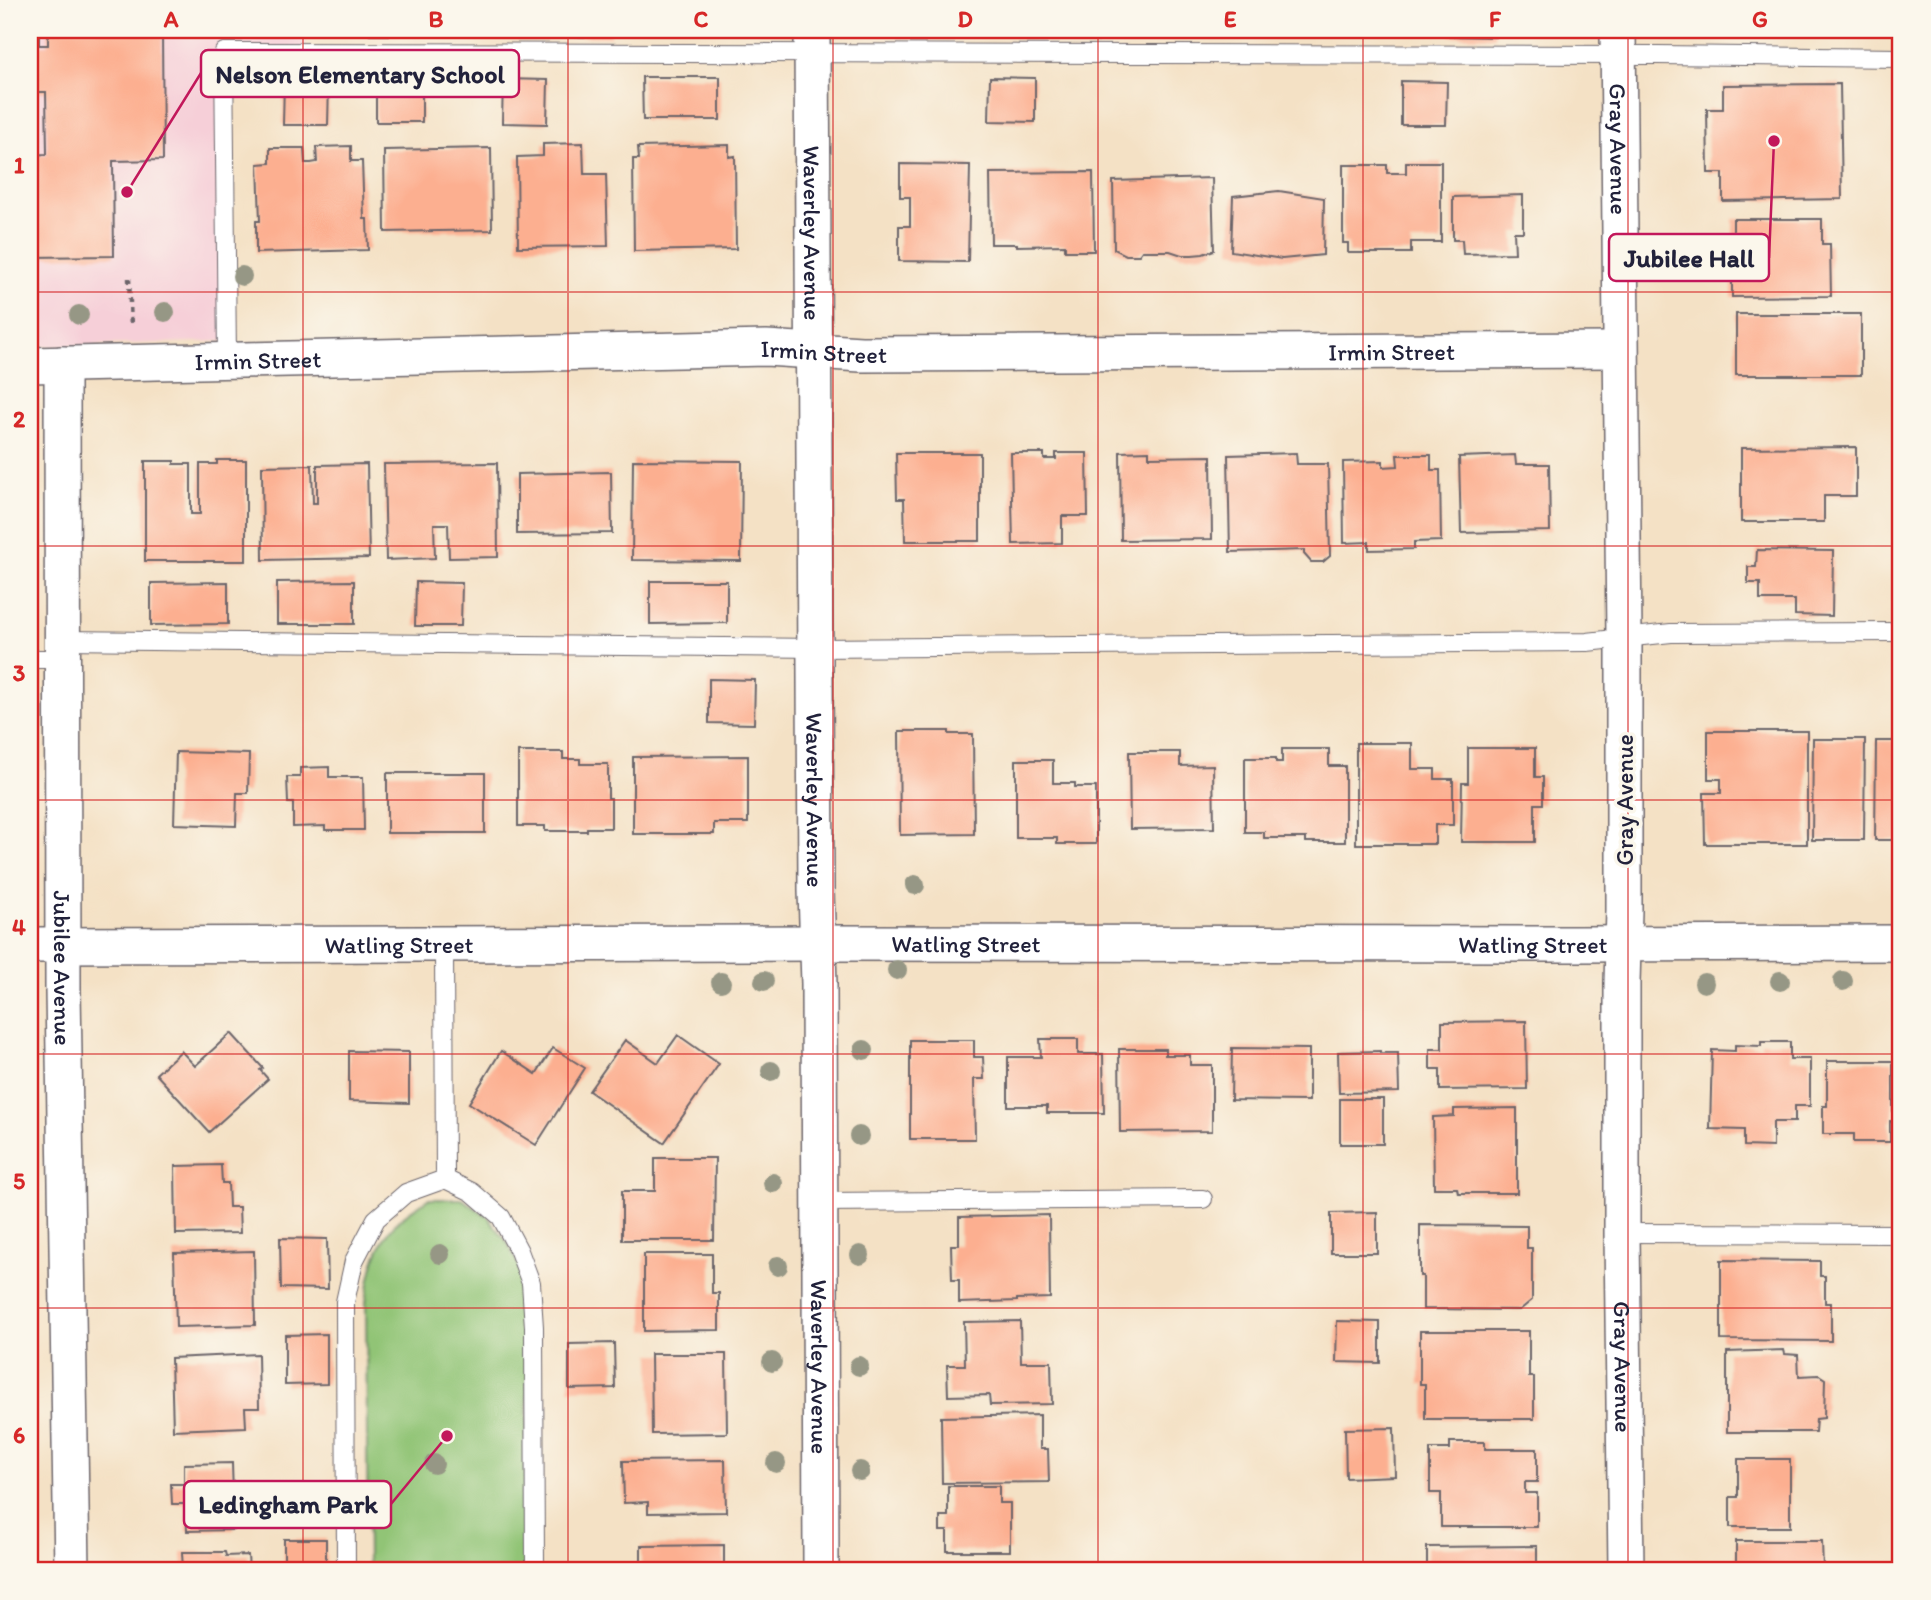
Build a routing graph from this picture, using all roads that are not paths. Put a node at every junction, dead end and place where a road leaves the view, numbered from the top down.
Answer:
1 (812, 41) edge
2 (1618, 43) edge
3 (1901, 58) edge
4 (1620, 350) junction
5 (813, 351) junction
6 (227, 360) junction
7 (46, 364) edge
8 (1901, 632) edge
9 (1624, 638) junction
10 (816, 648) junction
11 (51, 653) edge
12 (817, 943) junction
13 (1624, 943) junction
14 (1901, 943) edge
15 (443, 944) junction
16 (47, 946) edge
17 (445, 1179) junction
18 (1203, 1199) dead end
19 (818, 1202) junction
20 (1622, 1233) junction
21 (1901, 1234) edge
22 (72, 1570) edge
23 (346, 1570) edge
24 (536, 1570) edge
25 (821, 1570) edge
26 (1626, 1570) edge

1 - 2 lane
1 - 5 street, Waverley Avenue
1 - 6 lane
2 - 3 lane
2 - 4 street, Gray Avenue
4 - 5 street, Irmin Street
4 - 9 street, Gray Avenue
5 - 6 street, Irmin Street
5 - 10 street, Waverley Avenue
6 - 7 street, Irmin Street
7 - 11 street, Jubilee Avenue
8 - 9 lane
9 - 10 lane
9 - 13 street, Gray Avenue
10 - 11 lane
10 - 12 street, Waverley Avenue
11 - 16 street, Jubilee Avenue
12 - 13 street, Watling Street
12 - 15 street, Watling Street
12 - 19 street, Waverley Avenue
13 - 14 street, Watling Street
13 - 20 street, Gray Avenue
15 - 16 street, Watling Street
15 - 17 lane
16 - 22 street, Jubilee Avenue
17 - 23 lane
17 - 24 lane
18 - 19 lane
19 - 25 street, Waverley Avenue
20 - 21 lane
20 - 26 street, Gray Avenue

